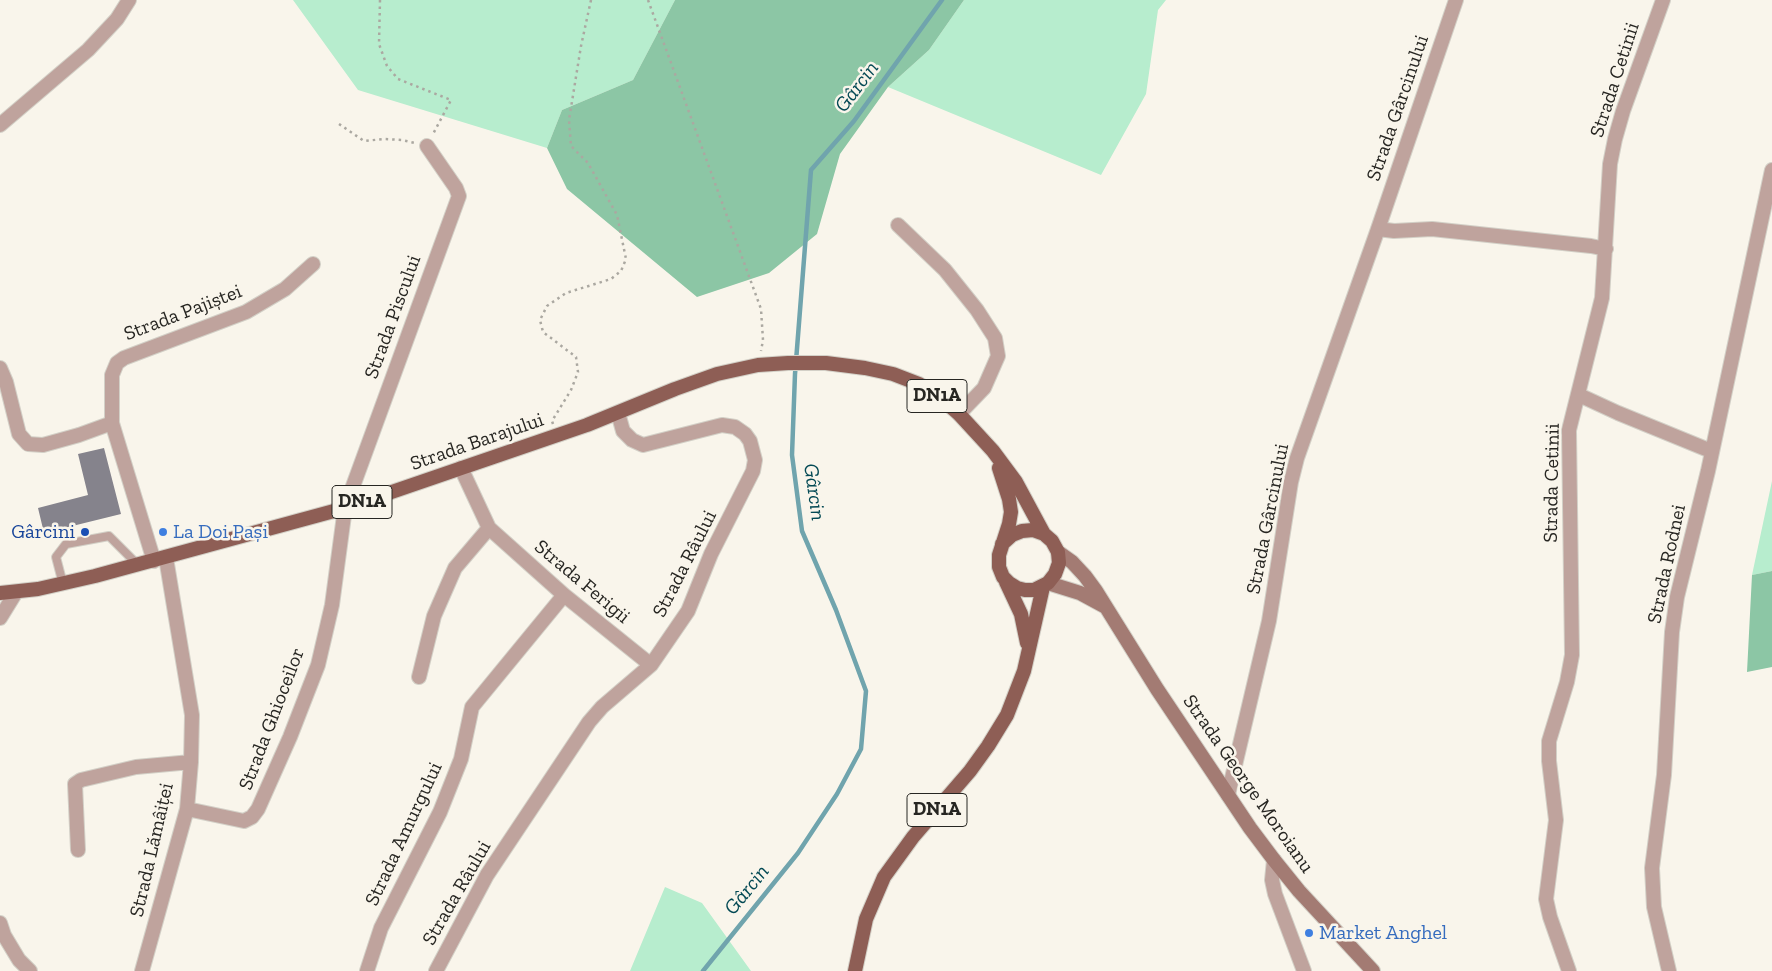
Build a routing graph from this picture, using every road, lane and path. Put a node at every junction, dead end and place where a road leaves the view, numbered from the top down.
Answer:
1 (129, 0) edge
2 (380, 0) edge
3 (591, 0) edge
4 (648, 0) edge
5 (1456, 0) edge
6 (1663, 0) edge
7 (339, 124) dead end
8 (0, 125) edge
9 (427, 146) junction
10 (1772, 170) edge
11 (898, 225) dead end
12 (1378, 229) junction
13 (1606, 249) junction
14 (313, 264) dead end
15 (758, 365) junction
16 (0, 368) edge
17 (1579, 395) junction
18 (618, 413) junction
19 (959, 414) junction
20 (112, 424) junction
21 (555, 436) junction
22 (993, 451) junction
23 (1711, 451) junction
24 (461, 468) junction
25 (345, 508) junction
26 (489, 528) junction
27 (1044, 534) junction
28 (1002, 544) junction
29 (1058, 552) junction
30 (160, 560) junction
31 (138, 565) junction
32 (1003, 576) junction
33 (64, 584) junction
34 (1045, 585) junction
35 (16, 592) junction
36 (0, 593) edge
37 (564, 595) junction
38 (1106, 608) junction
39 (0, 618) edge
40 (1029, 653) junction
41 (651, 664) junction
42 (419, 677) dead end
43 (191, 762) junction
44 (1228, 795) junction
45 (187, 809) junction
46 (78, 850) dead end
47 (1274, 860) junction
48 (0, 923) edge
49 (30, 971) edge
50 (142, 971) edge
51 (367, 971) edge
52 (436, 971) edge
53 (856, 971) edge
54 (1304, 971) edge
55 (1372, 971) edge
56 (1569, 971) edge
57 (1669, 971) edge

1 - 8 street
2 - 9 path
3 - 21 path
4 - 15 path
5 - 12 street, Strada Gârcinului
6 - 13 street, Strada Cetinii
7 - 9 path
9 - 25 street, Strada Piscului
10 - 23 street, Strada Rodnei
11 - 19 street
12 - 13 street
12 - 44 street, Strada Gârcinului
13 - 17 street, Strada Cetinii
14 - 20 street, Strada Pajiștei
15 - 18 main road, Strada Barajului / DN1A
15 - 19 main road, DN1A
16 - 20 street
17 - 23 street
17 - 56 street, Strada Cetinii
18 - 21 main road, Strada Barajului / DN1A
18 - 41 street, Strada Râului
19 - 22 main road, DN1A
20 - 30 street, Strada Pajiștei
21 - 24 main road, Strada Barajului / DN1A
22 - 27 main road, DN1A
22 - 28 main road, DN1A
23 - 57 street, Strada Rodnei
24 - 25 main road, Strada Barajului / DN1A
24 - 26 street, Strada Ferigii
25 - 30 main road, Strada Barajului / DN1A
25 - 45 street, Strada Ghioceilor
26 - 37 street, Strada Ferigii
26 - 42 street
27 - 28 main road
27 - 29 main road, DN1A
28 - 32 main road, DN1A
29 - 34 main road, DN1A
29 - 38 main road, Strada George Moroianu
30 - 31 main road, Strada Barajului / DN1A
30 - 43 street, Strada Lămâiței
31 - 33 main road, Strada Barajului / DN1A
31 - 33 lane
32 - 34 main road
32 - 40 main road, DN1A
33 - 35 main road, Strada Barajului / DN1A
34 - 38 main road, Strada George Moroianu
34 - 40 main road, DN1A
35 - 36 main road, Strada Barajului / DN1A
35 - 39 street
37 - 41 street, Strada Ferigii
37 - 51 street, Strada Amurgului
38 - 44 main road, Strada George Moroianu
40 - 53 main road, DN1A
41 - 52 street, Strada Râului
43 - 45 street, Strada Lămâiței
43 - 46 street
44 - 47 main road, Strada George Moroianu
45 - 50 street, Strada Lămâiței
47 - 54 street
47 - 55 main road, Strada George Moroianu
48 - 49 street

